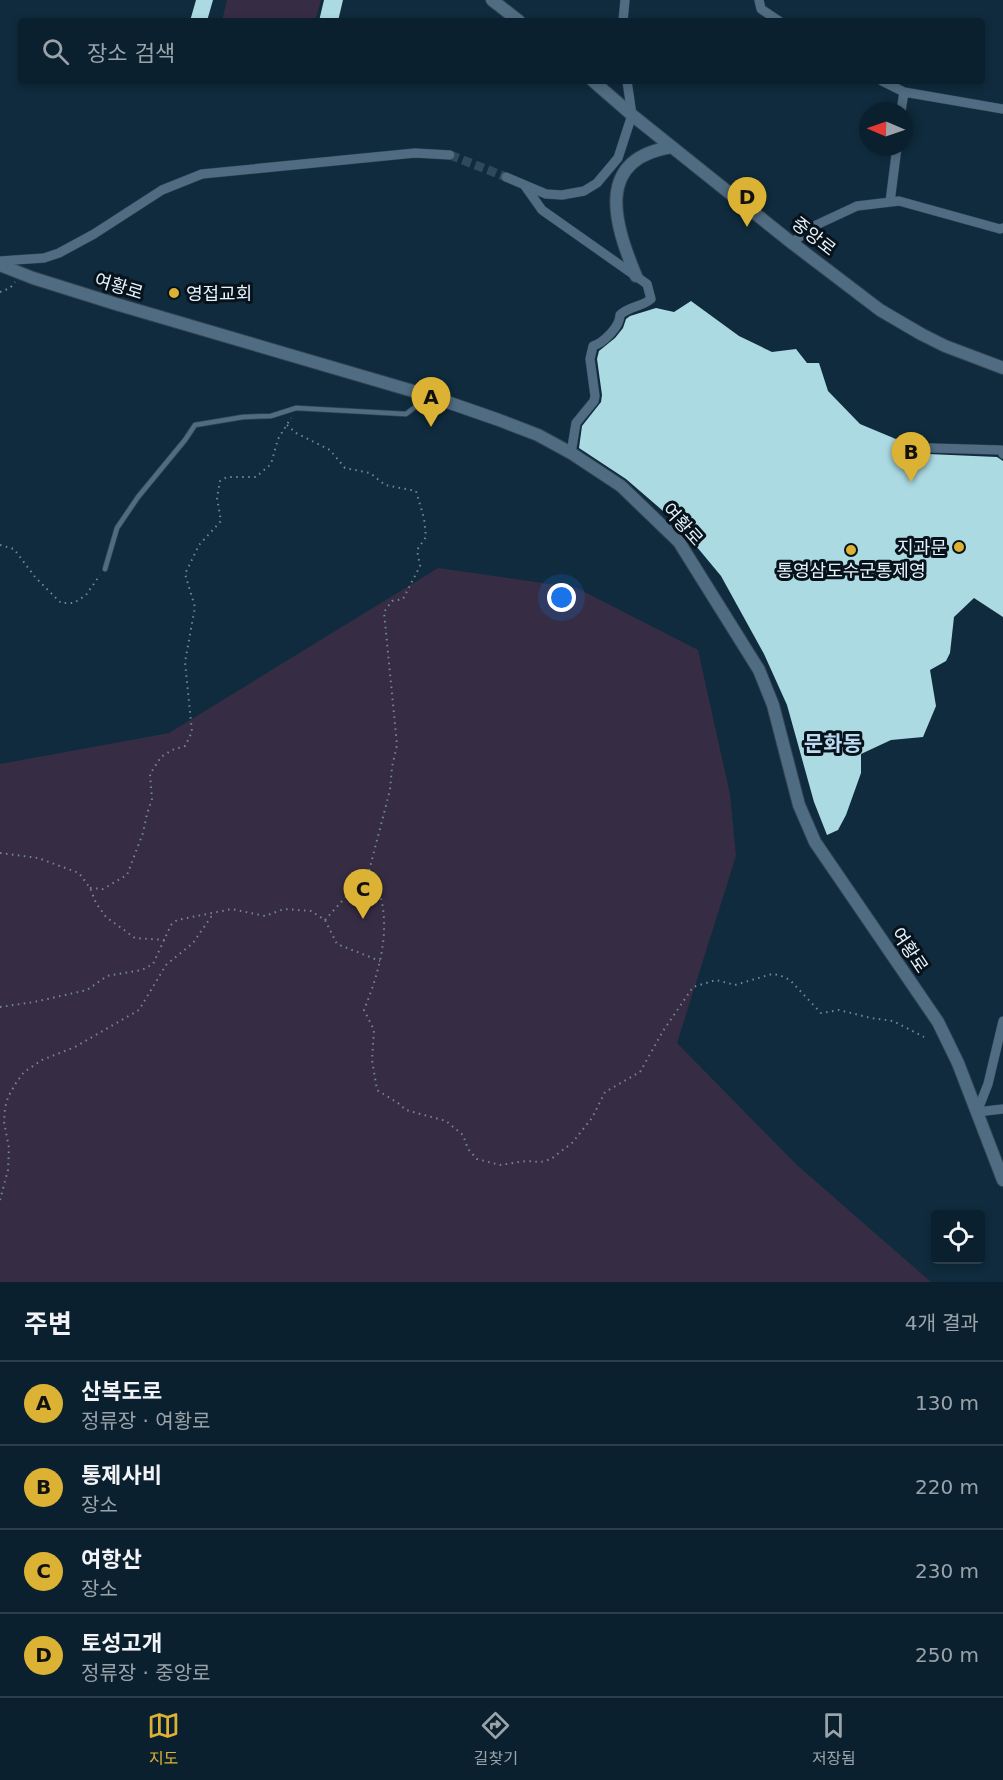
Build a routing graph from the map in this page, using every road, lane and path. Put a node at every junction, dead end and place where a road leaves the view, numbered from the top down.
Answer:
1 (492, 0) edge
2 (625, 0) edge
3 (759, 0) edge
4 (515, 18) edge
5 (622, 18) edge
6 (774, 18) edge
7 (596, 84) edge
8 (627, 84) edge
9 (888, 84) edge
10 (904, 92) junction
11 (902, 102) edge
12 (1003, 109) edge
13 (632, 115) junction
14 (672, 147) junction
15 (450, 155) tunnel mouth
16 (896, 156) edge
17 (506, 177) tunnel mouth
18 (525, 186) junction
19 (890, 202) junction
20 (1003, 228) edge
21 (792, 243) junction
22 (0, 263) edge
23 (21, 274) junction
24 (636, 276) junction
25 (0, 292) edge
26 (1003, 368) edge
27 (430, 396) junction
28 (296, 408) junction
29 (286, 425) junction
30 (930, 448) dead end
31 (571, 453) junction
32 (1003, 454) edge
33 (0, 545) edge
34 (105, 569) joint
35 (0, 854) edge
36 (369, 872) junction
37 (90, 888) junction
38 (213, 914) junction
39 (325, 920) junction
40 (165, 940) junction
41 (380, 961) junction
42 (0, 1007) edge
43 (1003, 1021) edge
44 (924, 1037) dead end
45 (1003, 1109) edge
46 (977, 1112) junction
47 (1003, 1180) edge
48 (0, 1200) edge

1 - 4 street
2 - 5 street
3 - 6 street
7 - 13 street, 중앙로
8 - 13 street
9 - 10 street
10 - 11 street
10 - 12 street
13 - 14 street, 중앙로
13 - 18 street
14 - 21 street, 중앙로
14 - 24 street
15 - 22 street
16 - 19 street
17 - 18 street
18 - 24 street
19 - 20 street
19 - 21 street
21 - 26 street, 중앙로
22 - 23 street, 여황로
23 - 25 path
23 - 27 street, 여황로
24 - 31 street
27 - 28 lane
27 - 31 street, 여황로
28 - 29 path
28 - 34 lane
29 - 36 path
29 - 37 path
30 - 32 street
31 - 46 street, 여황로
33 - 34 path
35 - 37 path
36 - 39 path
36 - 41 path
37 - 40 path
38 - 39 path
38 - 40 path
38 - 48 path
39 - 41 path
40 - 42 path
41 - 44 path
43 - 46 street
45 - 46 street
46 - 47 street, 여황로

